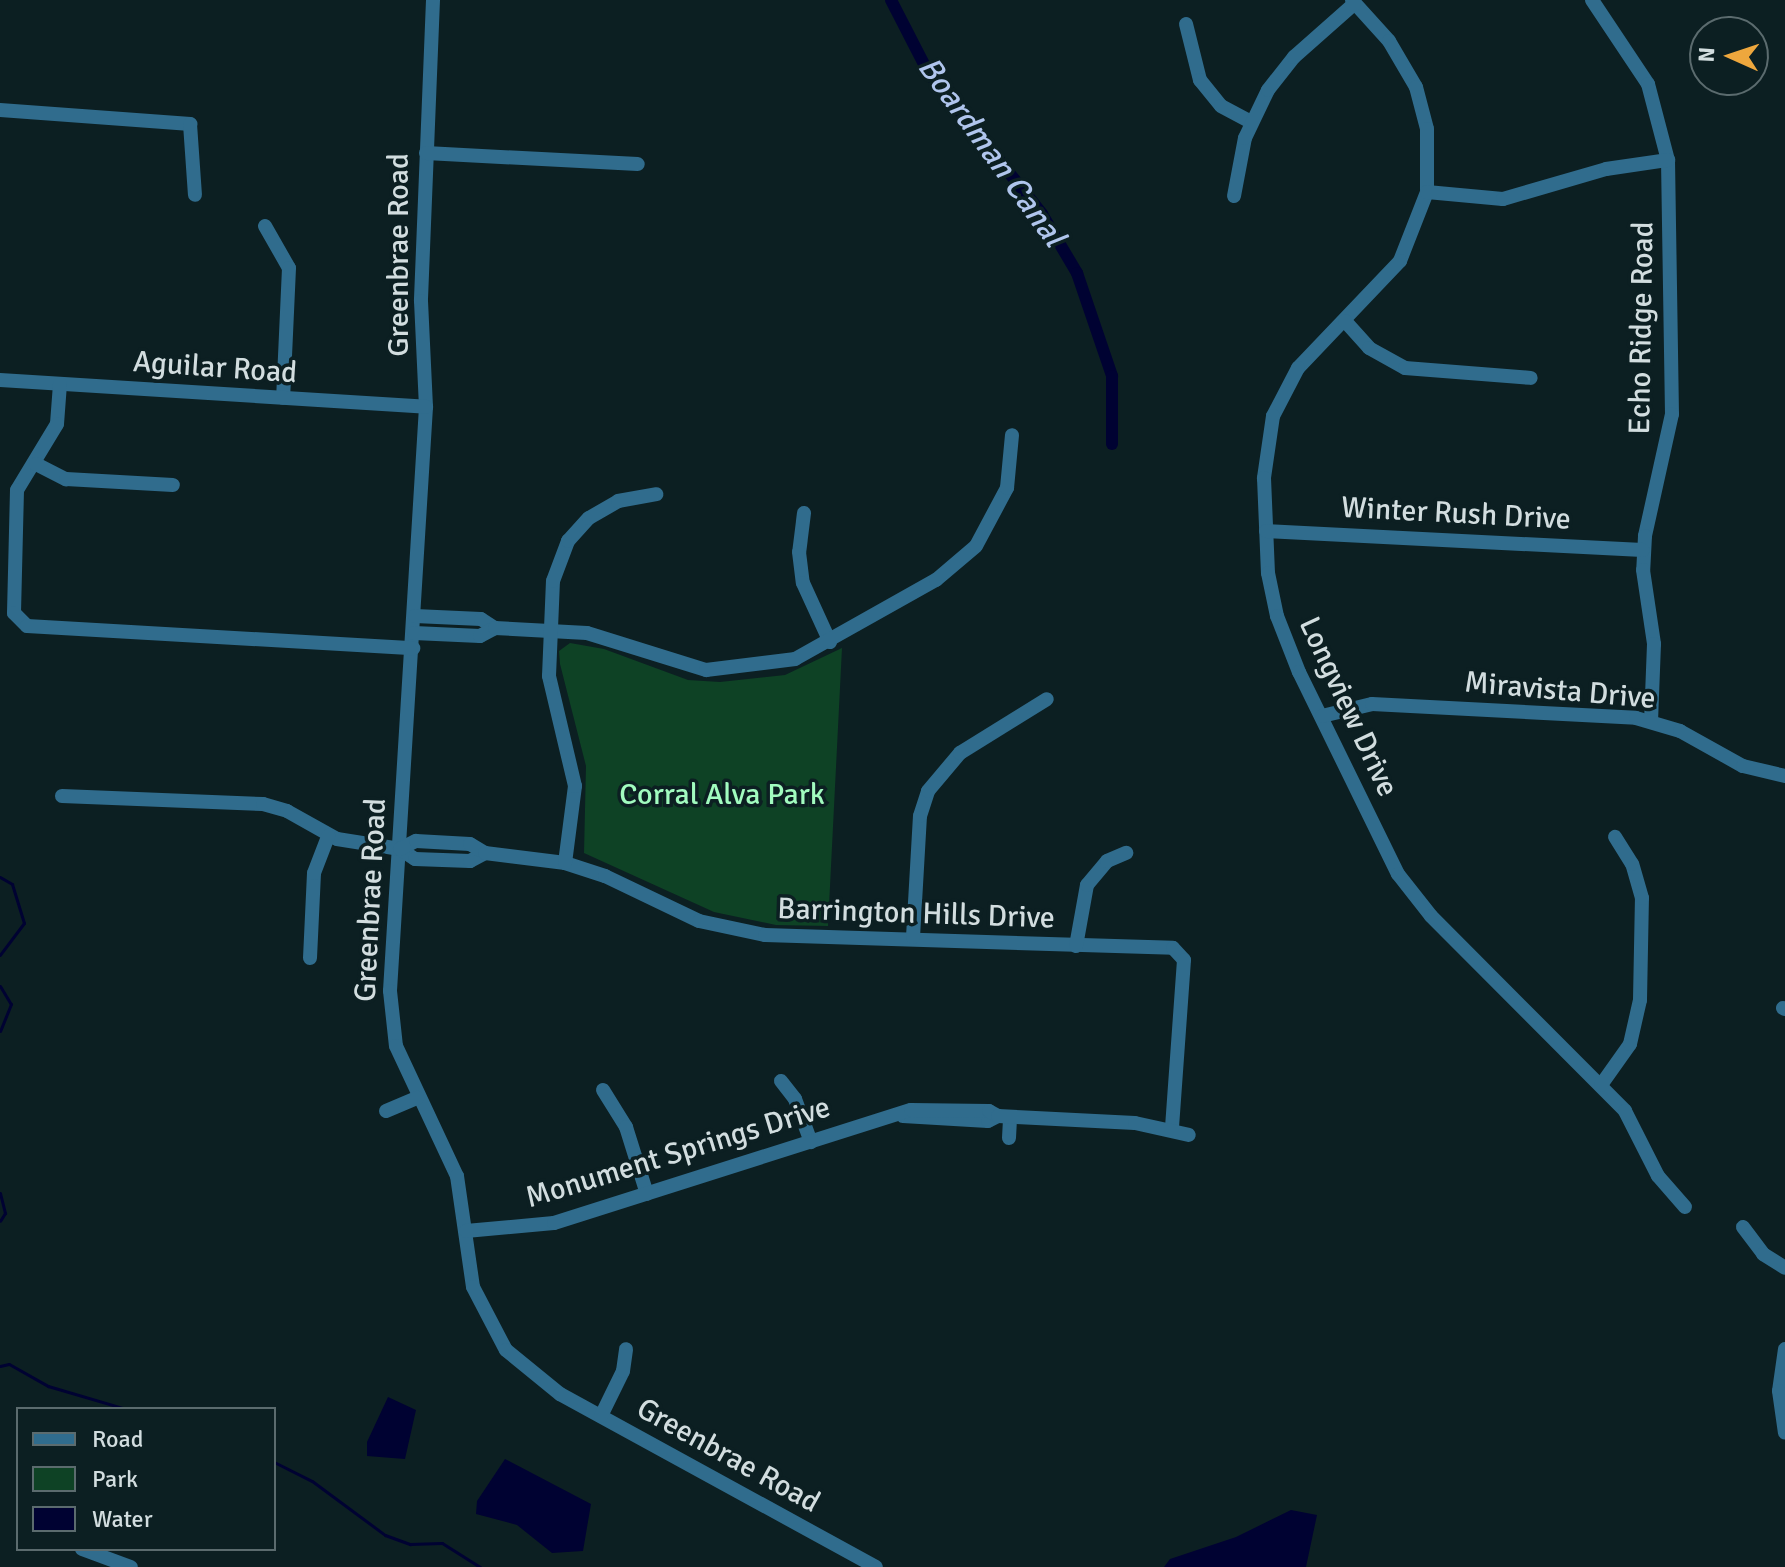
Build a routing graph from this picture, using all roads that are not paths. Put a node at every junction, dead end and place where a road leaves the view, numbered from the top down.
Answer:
1 (433, 0) edge
2 (1592, 0) edge
3 (1353, 2) edge
4 (1186, 24) dead end
5 (0, 110) edge
6 (1251, 122) junction
7 (426, 153) junction
8 (1668, 160) junction
9 (638, 164) dead end
10 (1427, 192) junction
11 (195, 195) dead end
12 (1234, 196) dead end
13 (265, 226) dead end
14 (1345, 321) junction
15 (1531, 378) dead end
16 (0, 380) edge
17 (60, 384) junction
18 (283, 398) junction
19 (426, 407) junction
20 (1012, 435) dead end
21 (36, 464) junction
22 (173, 485) dead end
23 (656, 494) dead end
24 (804, 513) dead end
25 (1266, 531) junction
26 (1643, 550) junction
27 (415, 616) junction
28 (495, 628) junction
29 (549, 631) junction
30 (414, 633) junction
31 (830, 642) junction
32 (413, 648) junction
33 (1047, 699) dead end
34 (1322, 716) junction
35 (1651, 721) junction
36 (1785, 776) edge
37 (62, 796) dead end
38 (328, 836) junction
39 (1615, 837) dead end
40 (400, 849) junction
41 (1126, 853) dead end
42 (565, 863) junction
43 (913, 937) junction
44 (1076, 946) junction
45 (310, 958) dead end
46 (781, 1081) dead end
47 (1601, 1085) junction
48 (603, 1090) dead end
49 (417, 1098) junction
50 (386, 1111) dead end
51 (1004, 1116) junction
52 (1172, 1129) junction
53 (1189, 1135) dead end
54 (1009, 1138) dead end
55 (811, 1142) junction
56 (647, 1194) junction
57 (1685, 1207) dead end
58 (1743, 1227) dead end
59 (466, 1231) junction
60 (1785, 1268) edge
61 (626, 1349) dead end
62 (1785, 1349) edge
63 (601, 1416) junction
64 (1785, 1433) edge
65 (87, 1551) edge
66 (131, 1567) edge
67 (876, 1567) edge

1 - 7 street, Greenbrae Road
2 - 8 street, Echo Ridge Road
3 - 6 street
3 - 10 street, Longview Drive
4 - 6 street
5 - 11 street
6 - 12 street
7 - 9 street
7 - 19 street, Greenbrae Road
8 - 10 street
8 - 26 street, Echo Ridge Road
10 - 14 street, Longview Drive
13 - 18 street
14 - 15 street
14 - 25 street, Longview Drive
16 - 17 street, Aguilar Road
17 - 18 street, Aguilar Road
17 - 21 street
18 - 19 street, Aguilar Road
19 - 27 street, Greenbrae Road
20 - 31 street
21 - 22 street
21 - 32 street
23 - 29 street
24 - 31 street
25 - 26 street, Winter Rush Drive
25 - 34 street, Longview Drive
26 - 35 street, Echo Ridge Road
27 - 28 street
27 - 30 street, Greenbrae Road
28 - 29 street
28 - 30 street
29 - 31 street
29 - 42 street
30 - 32 street, Greenbrae Road
32 - 40 street, Greenbrae Road
33 - 43 street
34 - 35 street, Miravista Drive
34 - 47 street, Longview Drive
35 - 36 street, Miravista Drive
37 - 38 street
38 - 40 street, Barrington Hills Drive
38 - 45 street
39 - 47 street
40 - 42 street, Barrington Hills Drive
40 - 49 street, Greenbrae Road
41 - 44 street
42 - 43 street, Barrington Hills Drive
43 - 44 street, Barrington Hills Drive
44 - 52 street, Barrington Hills Drive
46 - 55 street
47 - 57 street, Longview Drive
48 - 56 street
49 - 50 street
49 - 59 street, Greenbrae Road
51 - 52 street, Monument Springs Drive
51 - 54 street
51 - 55 street, Monument Springs Drive
52 - 53 street, Monument Springs Drive
55 - 56 street, Monument Springs Drive
56 - 59 street, Monument Springs Drive
58 - 60 street
59 - 63 street, Greenbrae Road
61 - 63 street
62 - 64 street
63 - 67 street, Greenbrae Road
65 - 66 street

